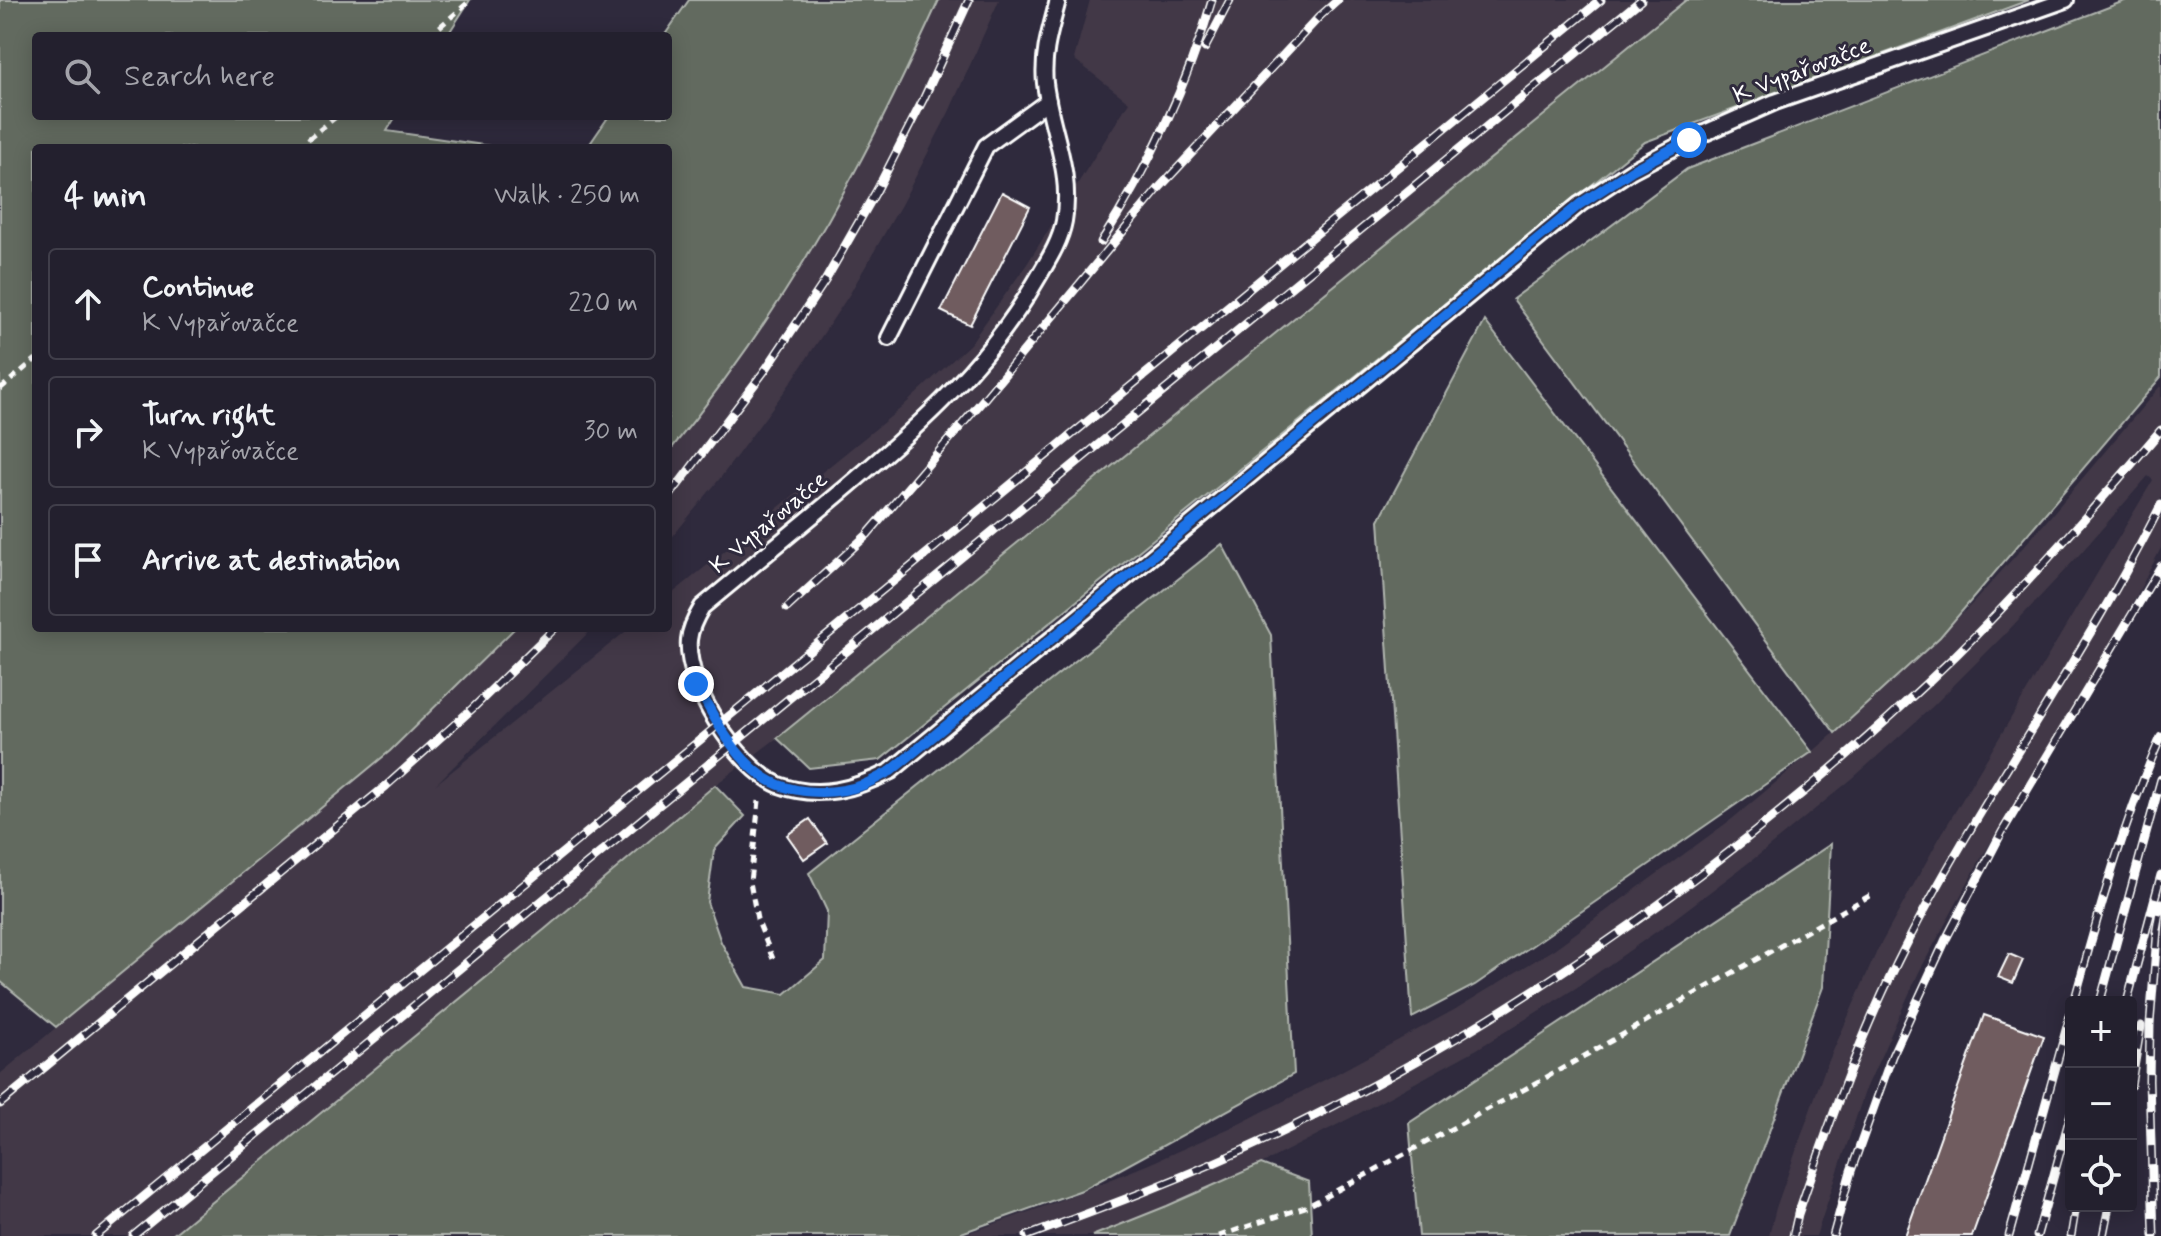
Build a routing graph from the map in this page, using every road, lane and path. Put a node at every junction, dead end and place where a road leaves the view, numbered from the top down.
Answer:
1 (471, 0) edge
2 (1058, 0) edge
3 (2066, 0) edge
4 (434, 32) edge
5 (1048, 101) junction
6 (332, 120) edge
7 (302, 144) edge
8 (889, 338) dead end
9 (32, 362) edge
10 (0, 389) edge
11 (763, 777) junction
12 (1871, 895) dead end
13 (773, 959) dead end
14 (1219, 1236) edge

1 - 4 path
2 - 5 lane, K Vypařovačce
3 - 11 lane, K Vypařovačce
5 - 8 lane
5 - 11 lane, K Vypařovačce
6 - 7 path
9 - 10 path
11 - 13 path
12 - 14 path

